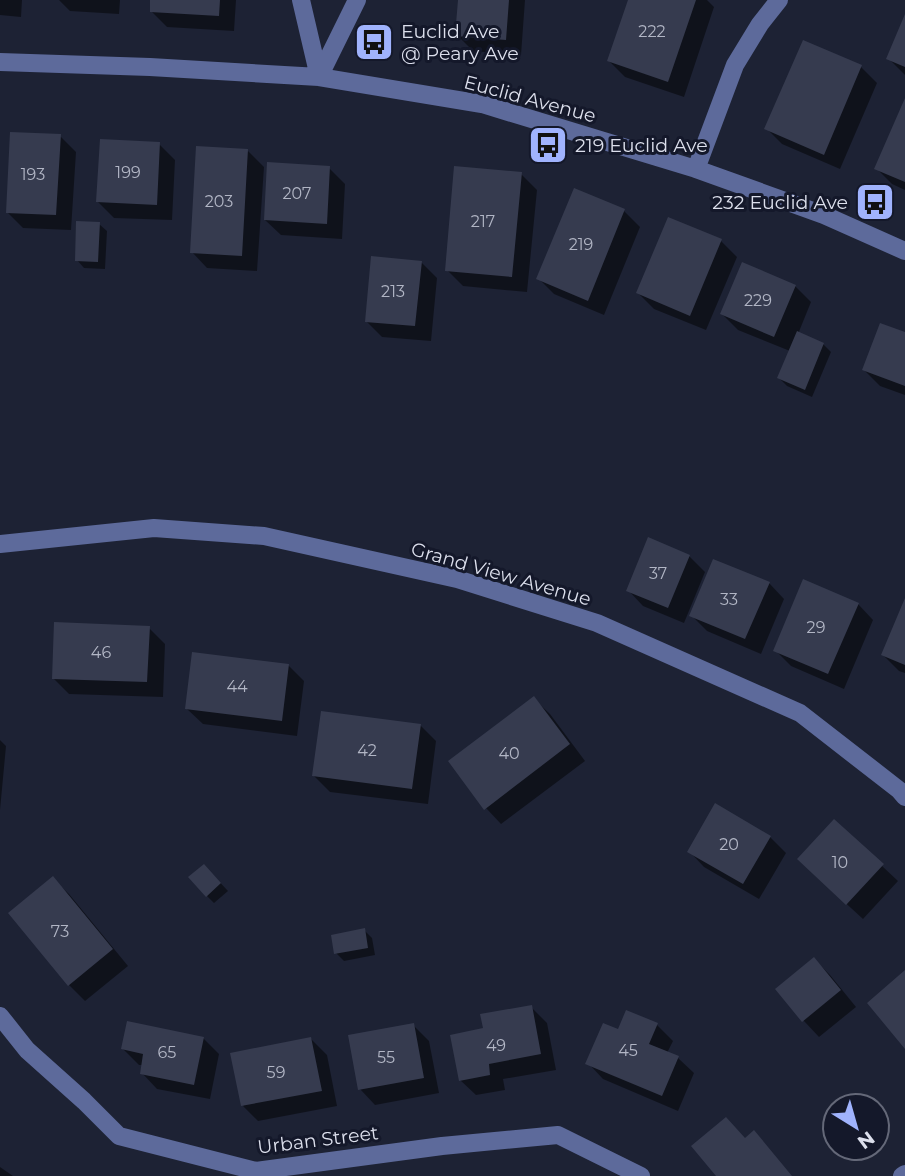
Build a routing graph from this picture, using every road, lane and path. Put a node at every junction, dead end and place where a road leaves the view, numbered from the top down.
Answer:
1 (301, 0) edge
2 (357, 0) edge
3 (779, 0) edge
4 (0, 62) edge
5 (319, 77) junction
6 (696, 169) junction
7 (905, 251) edge
8 (0, 544) edge
9 (905, 797) edge
10 (0, 1016) edge
11 (641, 1176) edge

1 - 5 street
2 - 5 street
3 - 6 street
4 - 5 street, Euclid Avenue
5 - 6 street, Euclid Avenue
6 - 7 street, Euclid Avenue
8 - 9 street, Grand View Avenue
10 - 11 street, Urban Street

